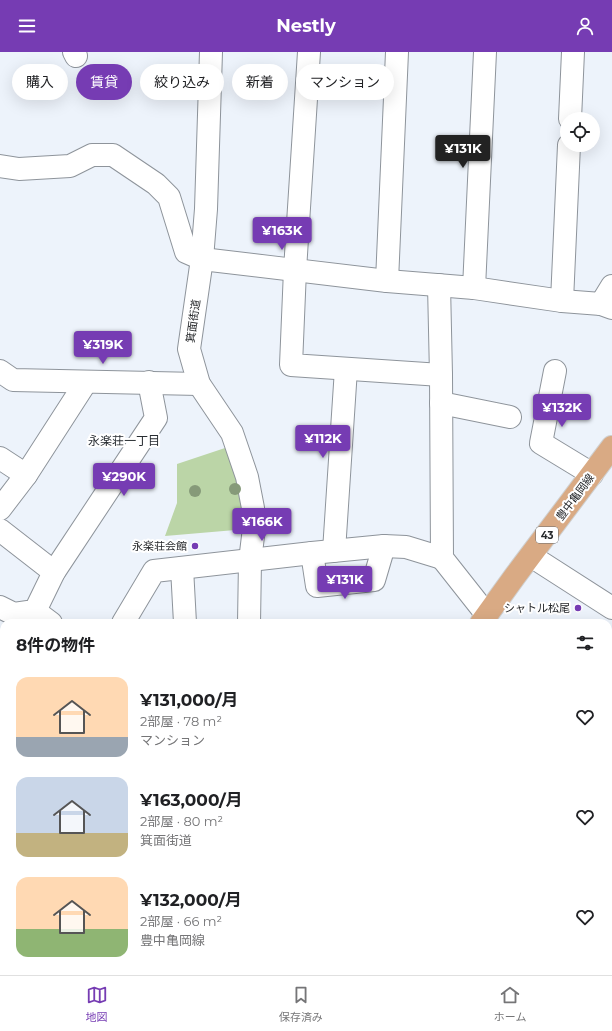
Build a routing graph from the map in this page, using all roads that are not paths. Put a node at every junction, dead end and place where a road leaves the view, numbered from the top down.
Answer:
1 (211, 52) edge
2 (309, 52) edge
3 (397, 52) edge
4 (485, 52) edge
5 (573, 52) edge
6 (570, 112) edge
7 (569, 152) edge
8 (0, 166) edge
9 (202, 259) junction
10 (295, 270) junction
11 (387, 281) junction
12 (439, 285) junction
13 (612, 286) edge
14 (474, 288) junction
15 (562, 301) junction
16 (606, 306) edge
17 (346, 368) junction
18 (0, 371) edge
19 (555, 371) dead end
20 (441, 375) junction
21 (86, 382) junction
22 (149, 382) junction
23 (199, 384) junction
24 (441, 403) junction
25 (510, 417) dead end
26 (612, 448) edge
27 (0, 458) edge
28 (592, 474) junction
29 (26, 475) junction
30 (0, 509) edge
31 (0, 530) edge
32 (384, 546) junction
33 (334, 551) junction
34 (312, 553) junction
35 (531, 556) junction
36 (442, 558) junction
37 (250, 561) junction
38 (182, 568) junction
39 (54, 572) junction
40 (0, 607) edge
41 (612, 608) edge
42 (28, 612) dead end
43 (46, 619) edge
44 (125, 619) edge
45 (185, 619) edge
46 (249, 619) edge
47 (484, 619) edge

1 - 9 street, 箕面街道
2 - 10 street
3 - 11 street
4 - 14 street
5 - 6 street
7 - 15 street
8 - 9 street
9 - 10 street
9 - 23 street, 箕面街道
10 - 11 street
10 - 17 street
11 - 12 street
12 - 14 street
12 - 20 street
13 - 16 street
14 - 15 street
15 - 16 street
17 - 20 street
17 - 33 street
18 - 21 street
19 - 28 street
20 - 24 street
21 - 22 street
21 - 29 street
22 - 23 street
22 - 39 street
23 - 37 street, 箕面街道
24 - 25 street
24 - 36 street
26 - 28 main road, 豊中亀岡線 / 43
27 - 29 street
28 - 35 main road, 豊中亀岡線 / 43
29 - 30 street
31 - 39 street
32 - 33 street
32 - 34 street
32 - 36 street
33 - 34 street
34 - 37 street
35 - 41 street
35 - 47 main road, 豊中亀岡線 / 43
36 - 47 street
37 - 38 street
37 - 46 street, 箕面街道
38 - 44 street
38 - 45 street
39 - 43 street
40 - 42 street

